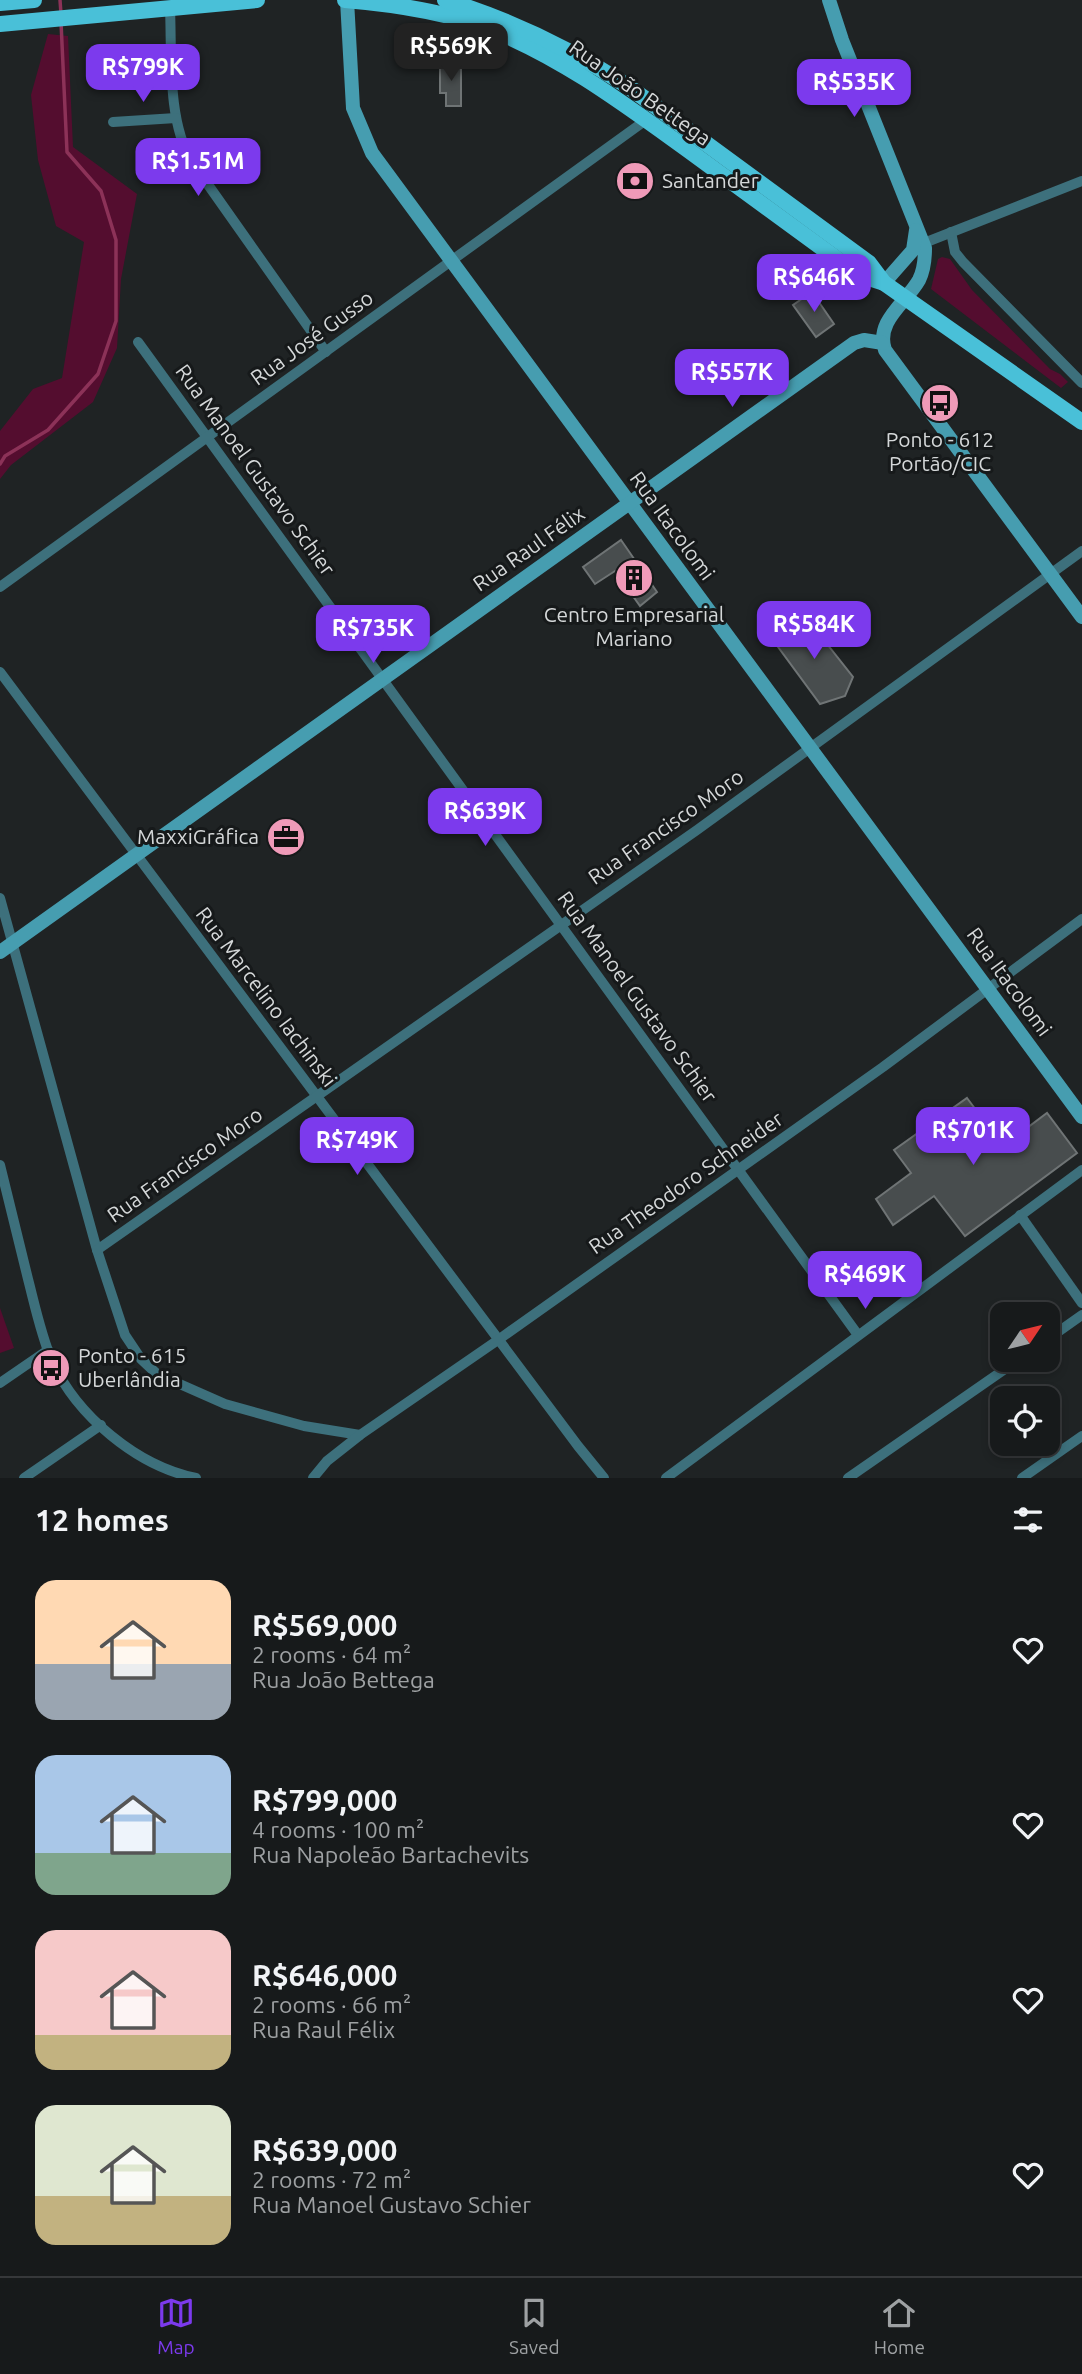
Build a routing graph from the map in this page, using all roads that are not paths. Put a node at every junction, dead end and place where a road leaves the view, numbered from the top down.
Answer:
1 (34, 0) edge
2 (257, 0) edge
3 (347, 0) edge
4 (445, 0) edge
5 (829, 0) edge
6 (0, 3) edge
7 (170, 8) junction
8 (0, 24) edge
9 (176, 118) junction
10 (646, 120) junction
11 (113, 122) dead end
12 (1082, 181) edge
13 (915, 225) junction
14 (951, 232) junction
15 (924, 243) junction
16 (452, 262) junction
17 (884, 282) junction
18 (906, 298) junction
19 (138, 342) dead end
20 (883, 343) junction
21 (326, 352) junction
22 (1082, 383) edge
23 (1082, 422) edge
24 (207, 438) junction
25 (629, 503) junction
26 (1082, 551) edge
27 (1051, 575) junction
28 (0, 587) edge
29 (1082, 617) edge
30 (0, 672) edge
31 (383, 679) junction
32 (810, 748) junction
33 (136, 855) junction
34 (0, 898) edge
35 (1082, 919) edge
36 (561, 925) junction
37 (13, 942) junction
38 (0, 952) edge
39 (987, 988) junction
40 (317, 1096) junction
41 (1082, 1117) edge
42 (738, 1170) junction
43 (1082, 1170) edge
44 (1, 1173) edge
45 (1020, 1215) junction
46 (97, 1250) junction
47 (1082, 1303) edge
48 (1082, 1315) edge
49 (1060, 1331) edge
50 (858, 1335) junction
51 (498, 1340) junction
52 (48, 1350) junction
53 (1001, 1372) edge
54 (0, 1382) edge
55 (101, 1425) junction
56 (360, 1435) junction
57 (1082, 1436) edge
58 (173, 1476) edge
59 (24, 1478) edge
60 (196, 1478) edge
61 (313, 1478) edge
62 (604, 1478) edge
63 (666, 1478) edge
64 (848, 1478) edge
65 (1022, 1478) edge

1 - 6 main road
2 - 7 main road
3 - 10 main road, Rua João Bettega
3 - 16 main road, Rua Itacolomi
4 - 17 main road, Rua João Bettega
5 - 13 main road
7 - 8 main road
7 - 9 street
9 - 11 street
9 - 21 street
10 - 16 street, Rua José Gusso
10 - 17 main road, Rua João Bettega
12 - 14 street
13 - 15 main road
13 - 17 main road
14 - 15 street
14 - 22 street
15 - 18 main road
16 - 21 street, Rua José Gusso
16 - 25 main road, Rua Itacolomi
17 - 18 main road, Rua João Bettega
18 - 20 main road
18 - 23 main road, Rua João Bettega
19 - 24 street, Rua Manoel Gustavo Schier
20 - 25 main road, Rua Raul Félix
20 - 27 main road
21 - 24 street, Rua José Gusso
24 - 28 street, Rua José Gusso
24 - 31 street, Rua Manoel Gustavo Schier
25 - 31 main road, Rua Raul Félix
25 - 32 main road, Rua Itacolomi
26 - 27 street, Rua Francisco Moro
27 - 29 main road
27 - 32 street, Rua Francisco Moro
30 - 33 street, Rua Marcelino Iachinski
31 - 33 main road, Rua Raul Félix
31 - 36 street, Rua Manoel Gustavo Schier
32 - 36 street, Rua Francisco Moro
32 - 39 main road, Rua Itacolomi
33 - 37 main road, Rua Raul Félix
33 - 40 street, Rua Marcelino Iachinski
34 - 37 street
35 - 39 street, Rua Theodoro Schneider
36 - 40 street, Rua Francisco Moro
36 - 42 street, Rua Manoel Gustavo Schier
37 - 38 main road, Rua Raul Félix
37 - 46 street
39 - 41 main road, Rua Itacolomi
39 - 42 street, Rua Theodoro Schneider
40 - 46 street, Rua Francisco Moro
40 - 51 street, Rua Marcelino Iachinski
42 - 50 street, Rua Manoel Gustavo Schier
42 - 51 street, Rua Theodoro Schneider
43 - 45 street
44 - 52 street
45 - 47 street
45 - 50 street
46 - 56 street
48 - 49 street
50 - 63 street
51 - 56 street, Rua Theodoro Schneider
51 - 62 street, Rua Marcelino Iachinski
52 - 54 street
52 - 55 street
53 - 64 street
55 - 58 street
55 - 59 street
56 - 61 street, Rua Theodoro Schneider
57 - 65 street
58 - 60 street

